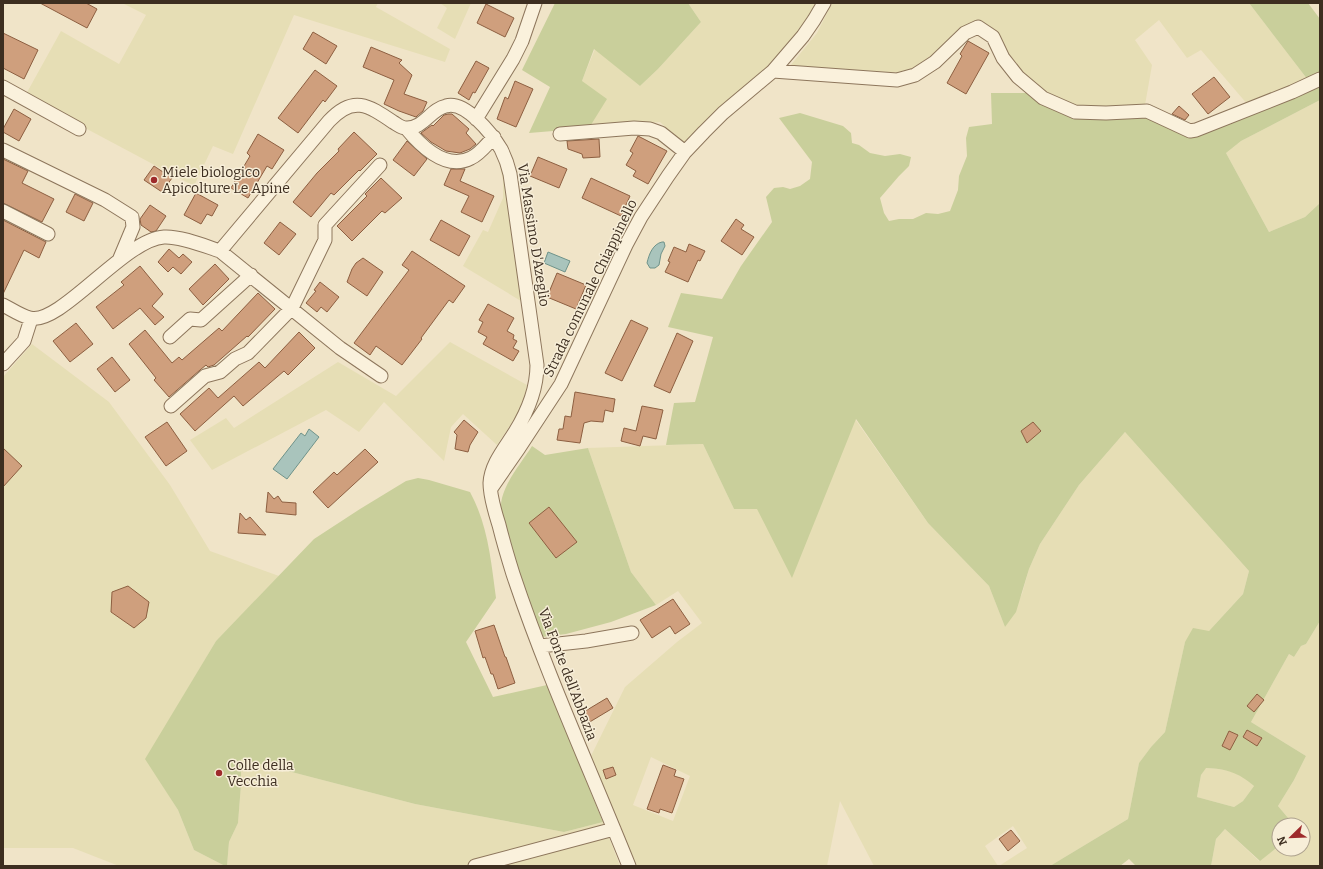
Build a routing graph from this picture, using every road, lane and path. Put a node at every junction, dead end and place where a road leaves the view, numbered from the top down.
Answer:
1 (535, 3) edge
2 (824, 3) edge
3 (772, 71) junction
4 (1320, 79) edge
5 (3, 87) edge
6 (476, 118) junction
7 (406, 128) junction
8 (79, 129) dead end
9 (560, 134) dead end
10 (494, 137) junction
11 (3, 150) edge
12 (685, 152) junction
13 (380, 166) dead end
14 (3, 211) edge
15 (48, 234) dead end
16 (220, 251) junction
17 (120, 260) junction
18 (251, 275) junction
19 (3, 305) edge
20 (292, 308) junction
21 (31, 319) junction
22 (170, 337) dead end
23 (3, 364) edge
24 (382, 376) dead end
25 (172, 406) dead end
26 (490, 488) junction
27 (632, 633) dead end
28 (540, 646) junction
29 (614, 829) junction
30 (475, 866) edge
31 (629, 866) edge

1 - 6 street
2 - 3 street, Strada comunale Chiappinello
3 - 4 street
3 - 12 street, Strada comunale Chiappinello
5 - 8 street
6 - 7 street, Via Massimo D'Azeglio
6 - 10 street, Via Massimo D'Azeglio
7 - 10 street
7 - 16 street
9 - 12 street
10 - 26 street, Via Massimo D'Azeglio
11 - 17 street
12 - 26 street, Strada comunale Chiappinello
13 - 20 street
14 - 15 street
16 - 17 street
16 - 18 street
17 - 21 street
18 - 20 street
18 - 22 street
19 - 21 street
20 - 24 street
20 - 25 street
21 - 23 street
26 - 28 street, Via Fonte dell'Abbazia
27 - 28 street
28 - 29 street, Via Fonte dell'Abbazia
29 - 30 street
29 - 31 street, Via Fonte dell'Abbazia

